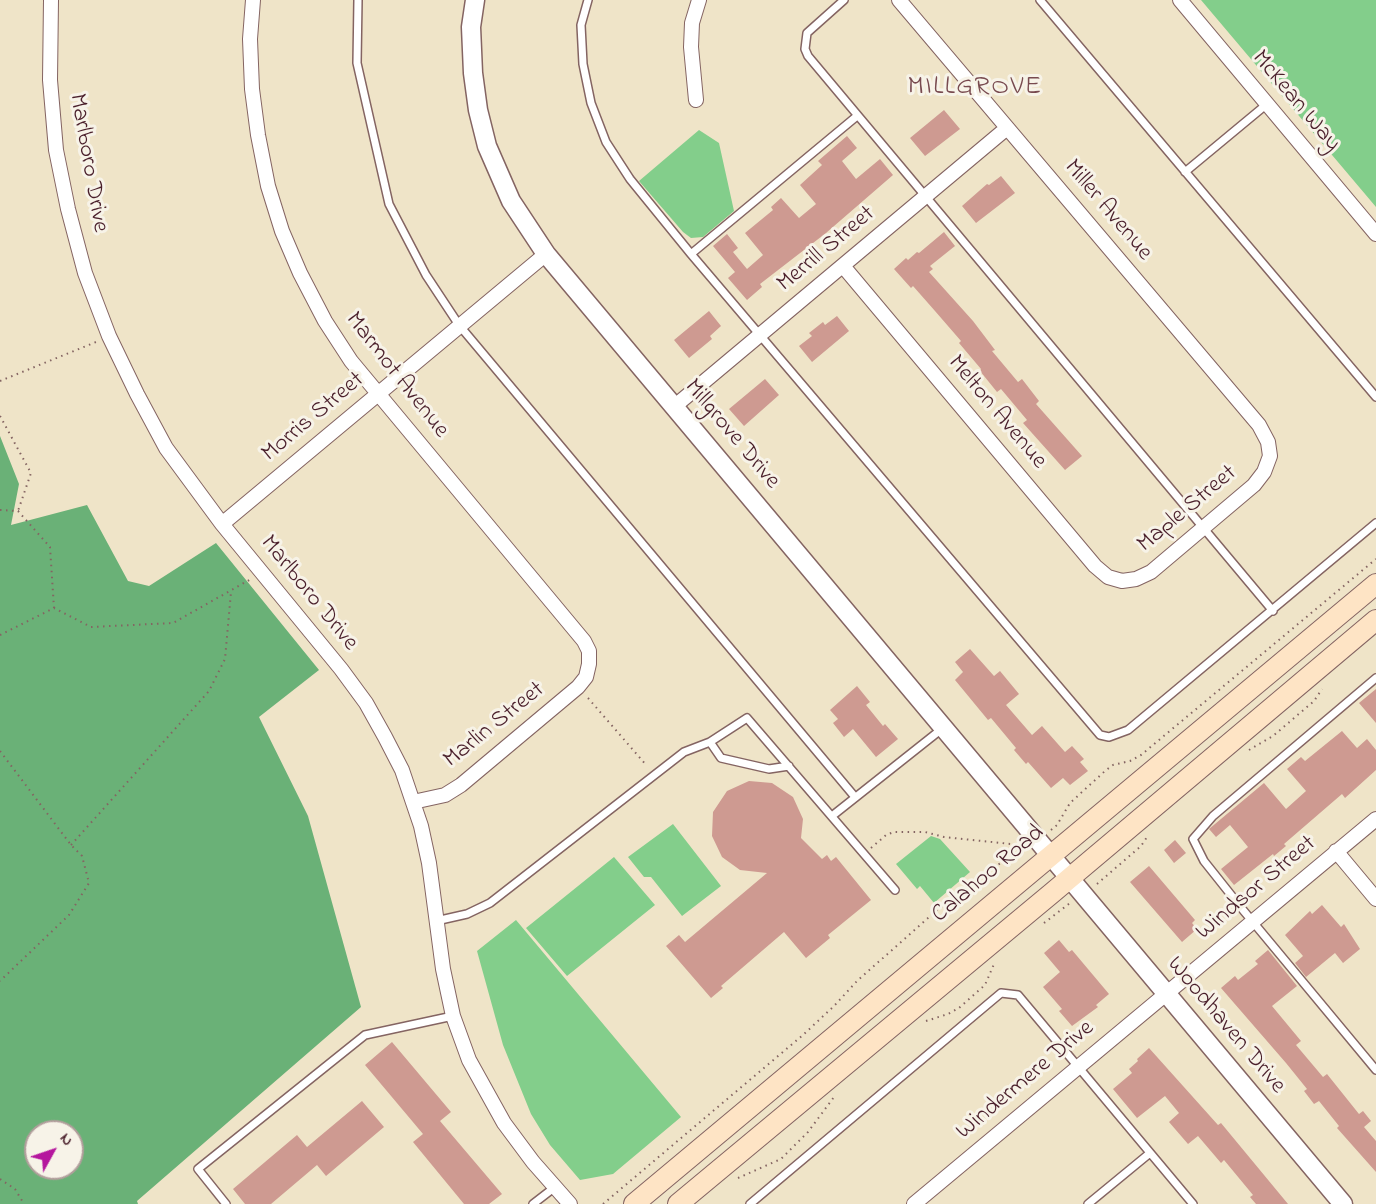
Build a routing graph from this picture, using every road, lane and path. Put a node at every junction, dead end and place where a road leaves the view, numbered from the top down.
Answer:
1 (51, 0) edge
2 (253, 0) edge
3 (358, 0) edge
4 (475, 0) edge
5 (588, 0) edge
6 (699, 0) edge
7 (844, 0) edge
8 (899, 0) edge
9 (1040, 0) edge
10 (1180, 0) edge
11 (696, 100) dead end
12 (1267, 104) junction
13 (857, 116) junction
14 (1007, 128) junction
15 (1185, 172) junction
16 (926, 196) junction
17 (1376, 234) edge
18 (546, 254) junction
19 (691, 254) junction
20 (843, 266) junction
21 (459, 325) junction
22 (761, 335) junction
23 (96, 342) dead end
24 (0, 381) edge
25 (377, 394) junction
26 (1376, 397) edge
27 (675, 406) junction
28 (0, 416) edge
29 (1270, 456) joint
30 (0, 510) edge
31 (18, 511) junction
32 (1376, 523) edge
33 (222, 524) junction
34 (1203, 528) junction
35 (1376, 559) edge
36 (252, 579) dead end
37 (1122, 581) joint
38 (1376, 584) edge
39 (231, 592) junction
40 (54, 608) junction
41 (1273, 611) junction
42 (1376, 620) edge
43 (0, 635) edge
44 (589, 664) joint
45 (1376, 678) edge
46 (586, 696) dead end
47 (943, 727) junction
48 (710, 742) junction
49 (0, 751) edge
50 (789, 766) junction
51 (656, 773) junction
52 (855, 797) junction
53 (413, 802) junction
54 (832, 816) junction
55 (1376, 819) edge
56 (1057, 825) dead end
57 (1011, 843) dead end
58 (71, 845) junction
59 (1336, 851) junction
60 (865, 854) junction
61 (1020, 855) dead end
62 (1051, 857) junction
63 (1069, 879) junction
64 (895, 890) dead end
65 (1376, 899) edge
66 (1065, 908) dead end
67 (436, 921) junction
68 (1253, 921) junction
69 (1043, 924) dead end
70 (997, 958) dead end
71 (0, 981) edge
72 (1167, 994) junction
73 (453, 1016) junction
74 (922, 1022) dead end
75 (1078, 1067) junction
76 (1376, 1070) edge
77 (835, 1096) dead end
78 (1150, 1153) junction
79 (738, 1178) dead end
80 (0, 1179) edge
81 (555, 1187) junction
82 (24, 1204) edge
83 (226, 1204) edge
84 (533, 1204) edge
85 (570, 1204) edge
86 (603, 1204) edge
87 (634, 1204) edge
88 (678, 1204) edge
89 (750, 1204) edge
90 (914, 1204) edge
91 (1088, 1204) edge
92 (1193, 1204) edge
93 (1343, 1204) edge

1 - 33 street, Marlboro Drive
2 - 25 street, Marmot Avenue
3 - 21 lane
4 - 18 street, Millgrove Drive
5 - 19 lane
6 - 11 street
7 - 13 lane
8 - 14 street, Miller Avenue
9 - 15 lane
10 - 12 street, McKean Way
12 - 15 lane
12 - 17 street, McKean Way
13 - 16 lane
13 - 19 lane
14 - 16 street, Merrill Street
14 - 29 street, Miller Avenue
15 - 26 lane
16 - 20 street, Merrill Street
16 - 34 lane
18 - 21 street, Morris Street
18 - 27 street, Millgrove Drive
19 - 22 lane
20 - 22 street, Merrill Street
20 - 37 street, Melton Avenue
21 - 25 street, Morris Street
21 - 52 lane
22 - 27 street, Merrill Street
22 - 41 lane
23 - 24 path
25 - 33 street, Morris Street
25 - 44 street, Marmot Avenue
27 - 47 street, Millgrove Drive
28 - 31 path
29 - 34 street, Maple Street
30 - 31 path
31 - 40 path
32 - 41 lane
33 - 53 street, Marlboro Drive
34 - 37 street, Maple Street
34 - 41 lane
35 - 56 path
36 - 39 path
38 - 62 main road, Calahoo Road
39 - 40 path
39 - 58 path
40 - 43 path
42 - 63 main road
44 - 53 street, Marlin Street
45 - 68 lane
46 - 51 path
47 - 52 lane
47 - 62 street, Millgrove Drive
48 - 50 lane
48 - 50 lane
48 - 51 lane
49 - 58 path
50 - 54 lane
51 - 67 lane
52 - 54 lane
53 - 67 street, Marlboro Drive
54 - 60 lane
55 - 59 street, Windsor Street
57 - 60 path
58 - 71 path
59 - 65 street
59 - 68 street, Windsor Street
60 - 64 lane
61 - 86 path
62 - 63 street, Woodhaven Drive
62 - 87 main road, Calahoo Road
63 - 72 street, Woodhaven Drive
63 - 88 main road
66 - 69 path
67 - 73 street, Marlboro Drive
68 - 72 street, Windsor Street
68 - 76 lane
70 - 74 path
72 - 75 street, Windermere Drive
72 - 93 street, Woodhaven Drive
73 - 81 street, Marlboro Drive
73 - 83 lane
75 - 78 lane
75 - 89 lane
75 - 90 street, Windermere Drive
77 - 79 path
78 - 91 lane
78 - 92 lane
80 - 82 path
81 - 84 lane
81 - 85 street, Marlboro Drive

